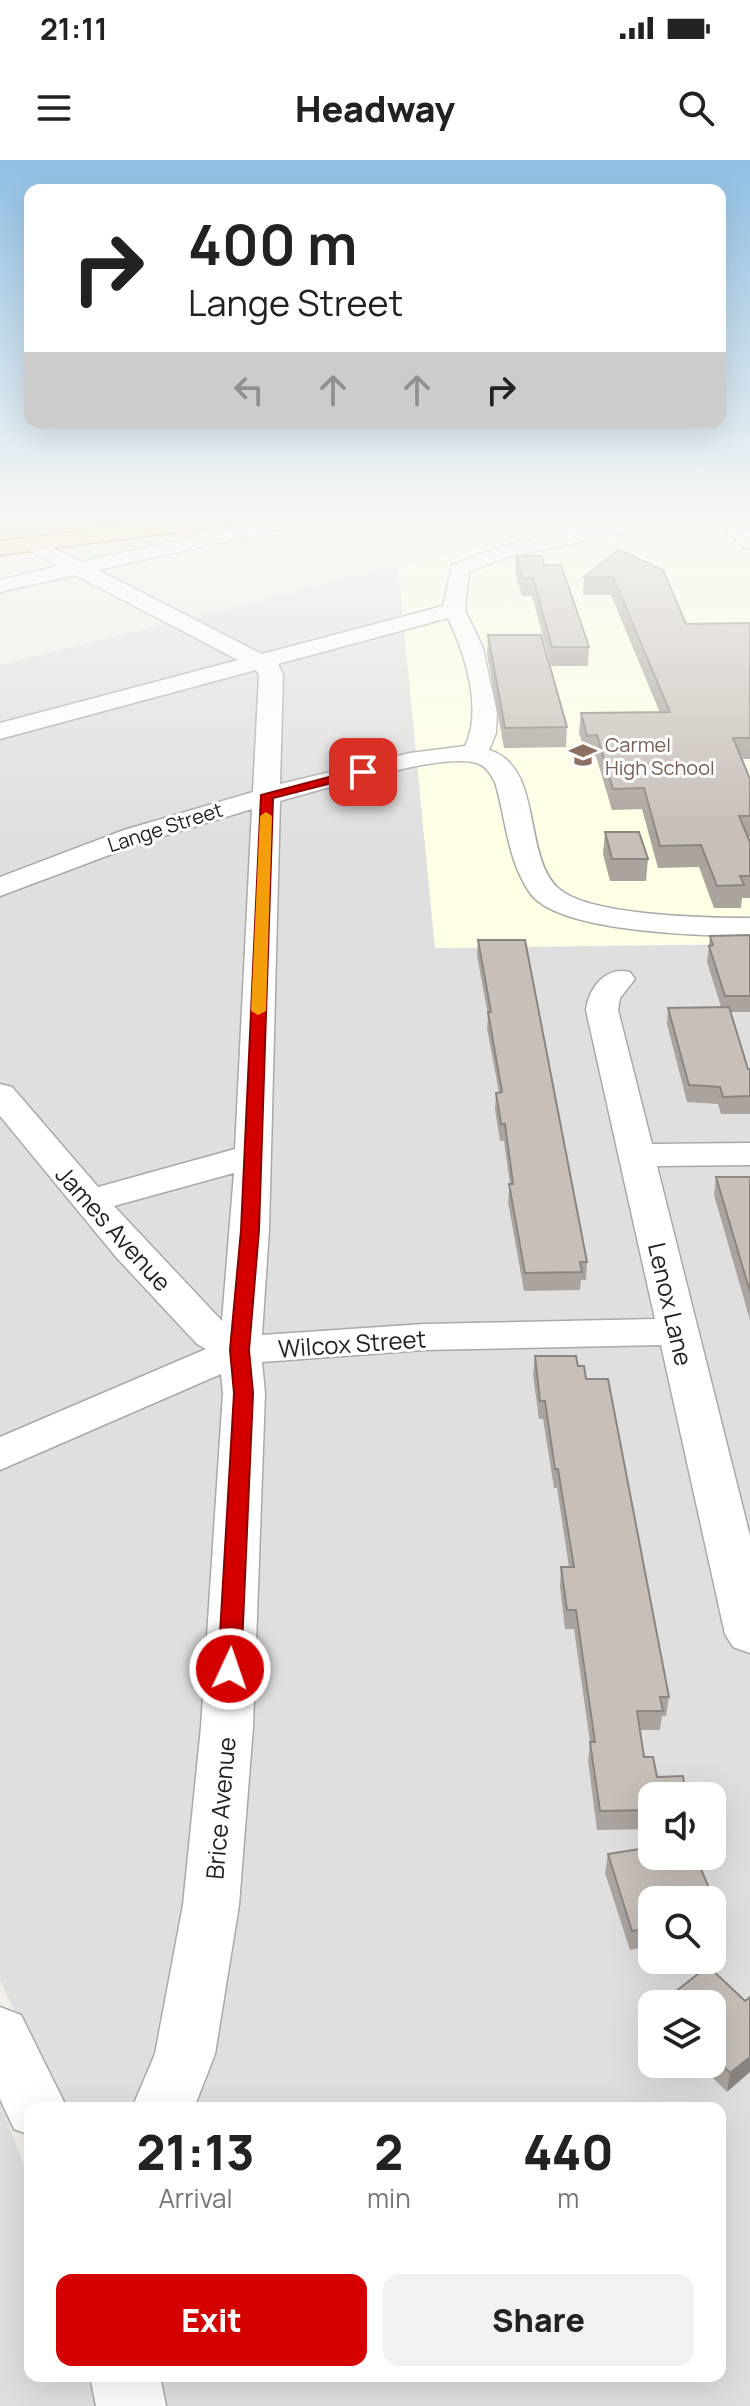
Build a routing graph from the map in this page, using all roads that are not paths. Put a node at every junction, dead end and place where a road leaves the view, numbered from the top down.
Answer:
1 (180, 622) edge
2 (408, 622) edge
3 (460, 622) edge
4 (259, 662) junction
5 (0, 731) edge
6 (474, 754) junction
7 (267, 795) junction
8 (0, 887) edge
9 (750, 927) edge
10 (619, 979) dead end
11 (0, 1094) edge
12 (750, 1154) edge
13 (637, 1155) junction
14 (252, 1156) junction
15 (91, 1201) junction
16 (677, 1332) junction
17 (240, 1350) junction
18 (0, 1455) edge
19 (750, 1634) edge
20 (0, 2035) edge
21 (33, 2102) edge
22 (165, 2102) edge
23 (126, 2382) edge
24 (131, 2406) edge

1 - 4 street
2 - 4 street
3 - 6 street
4 - 5 street
4 - 7 street, Brice Avenue
6 - 7 street, Lange Street
6 - 9 street
7 - 8 street, Lange Street
7 - 14 street, Brice Avenue
10 - 13 street, Lenox Lane
11 - 15 street, James Avenue
12 - 13 street
13 - 16 street, Lenox Lane
14 - 15 street
14 - 17 street, Brice Avenue
15 - 17 street, James Avenue
16 - 17 street, Wilcox Street
16 - 19 street, Lenox Lane
17 - 18 street, Wilcox Street
17 - 22 street, Brice Avenue
20 - 21 street
23 - 24 street

